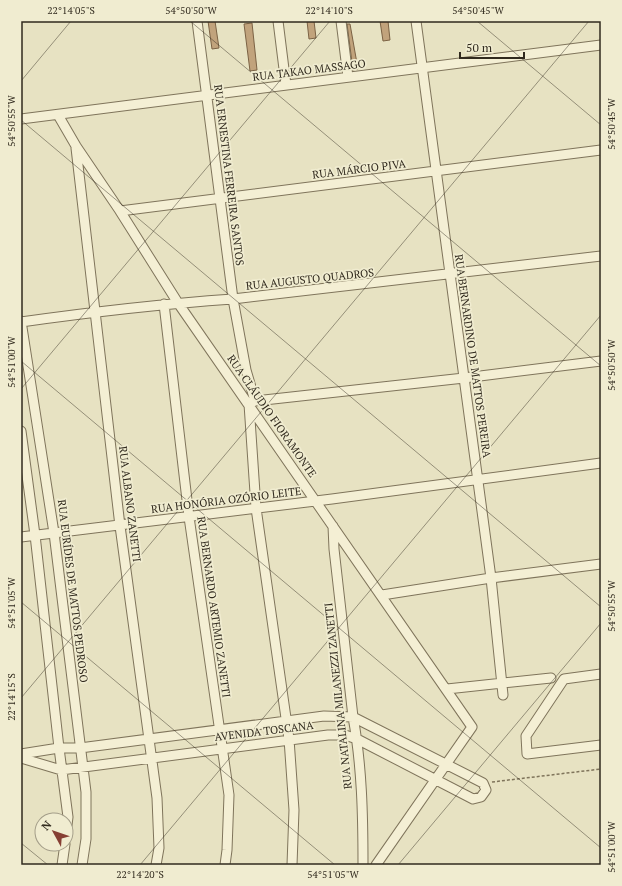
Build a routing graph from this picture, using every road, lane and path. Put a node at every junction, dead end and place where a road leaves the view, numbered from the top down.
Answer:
1 (197, 21) edge
2 (278, 21) edge
3 (341, 21) edge
4 (416, 21) edge
5 (601, 45) edge
6 (422, 68) junction
7 (348, 76) junction
8 (286, 85) junction
9 (206, 95) junction
10 (58, 115) junction
11 (21, 119) edge
12 (76, 146) junction
13 (601, 150) edge
14 (436, 171) junction
15 (220, 199) junction
16 (120, 211) junction
17 (601, 256) edge
18 (450, 275) junction
19 (233, 299) junction
20 (178, 303) junction
21 (164, 304) junction
22 (95, 311) junction
23 (21, 321) edge
24 (601, 361) edge
25 (464, 378) junction
26 (252, 403) junction
27 (21, 431) edge
28 (601, 463) edge
29 (478, 480) junction
30 (316, 501) junction
31 (256, 508) junction
32 (189, 517) junction
33 (333, 525) junction
34 (120, 526) junction
35 (54, 533) junction
36 (35, 535) junction
37 (21, 537) edge
38 (601, 564) edge
39 (491, 578) junction
40 (382, 596) junction
41 (601, 674) edge
42 (551, 678) dead end
43 (502, 683) junction
44 (446, 689) junction
45 (503, 695) dead end
46 (353, 717) junction
47 (286, 720) junction
48 (220, 729) junction
49 (149, 738) junction
50 (357, 738) junction
51 (289, 739) junction
52 (601, 745) edge
53 (58, 748) junction
54 (80, 748) junction
55 (222, 748) junction
56 (21, 754) edge
57 (21, 758) edge
58 (151, 758) junction
59 (446, 764) junction
60 (83, 767) junction
61 (601, 769) edge
62 (61, 770) junction
63 (436, 779) junction
64 (484, 783) junction
65 (67, 812) edge
66 (64, 852) edge
67 (62, 865) edge
68 (82, 865) edge
69 (156, 865) edge
70 (225, 865) edge
71 (292, 865) edge
72 (363, 865) edge
73 (376, 865) edge

1 - 9 street, RUA ERNESTINA FERREIRA SANTOS
2 - 8 street
3 - 7 street
4 - 6 street, RUA BERNARDINO DE MATTOS PEREIRA
5 - 6 street, RUA TAKAO MASSAGO
6 - 7 street, RUA TAKAO MASSAGO
6 - 14 street, RUA BERNARDINO DE MATTOS PEREIRA
7 - 8 street, RUA TAKAO MASSAGO
8 - 9 street, RUA TAKAO MASSAGO
9 - 10 street, RUA TAKAO MASSAGO
9 - 15 street, RUA ERNESTINA FERREIRA SANTOS
10 - 11 street, RUA TAKAO MASSAGO
10 - 12 street, RUA CLÁUDIO FIORAMONTE
12 - 16 street, RUA CLÁUDIO FIORAMONTE
12 - 22 street, RUA ALBANO ZANETTI
13 - 14 street, RUA MÁRCIO PIVA
14 - 15 street, RUA MÁRCIO PIVA
14 - 18 street, RUA BERNARDINO DE MATTOS PEREIRA
15 - 16 street, RUA MÁRCIO PIVA
15 - 19 street, RUA ERNESTINA FERREIRA SANTOS
16 - 20 street, RUA CLÁUDIO FIORAMONTE
17 - 18 street, RUA AUGUSTO QUADROS
18 - 19 street, RUA AUGUSTO QUADROS
18 - 25 street, RUA BERNARDINO DE MATTOS PEREIRA
19 - 20 street, RUA AUGUSTO QUADROS
19 - 26 street, RUA ERNESTINA FERREIRA SANTOS
20 - 21 street, RUA AUGUSTO QUADROS
20 - 26 street, RUA CLÁUDIO FIORAMONTE
21 - 22 street, RUA AUGUSTO QUADROS
21 - 32 street, RUA BERNARDO ARTEMIO ZANETTI
22 - 23 street, RUA AUGUSTO QUADROS
22 - 34 street, RUA ALBANO ZANETTI
23 - 35 street, RUA EURÍDES DE MATTOS PEDROSO
24 - 25 street
25 - 26 street
25 - 29 street, RUA BERNARDINO DE MATTOS PEREIRA
26 - 30 street, RUA CLÁUDIO FIORAMONTE
26 - 31 street
27 - 36 street
28 - 29 street, RUA HONÓRIA OZÓRIO LEITE
29 - 30 street, RUA HONÓRIA OZÓRIO LEITE
29 - 39 street, RUA BERNARDINO DE MATTOS PEREIRA
30 - 31 street, RUA HONÓRIA OZÓRIO LEITE
30 - 33 street, RUA CLÁUDIO FIORAMONTE
31 - 32 street, RUA HONÓRIA OZÓRIO LEITE
31 - 47 street
32 - 34 street, RUA HONÓRIA OZÓRIO LEITE
32 - 48 street, RUA BERNARDO ARTEMIO ZANETTI
33 - 40 street, RUA CLÁUDIO FIORAMONTE
33 - 46 street, RUA NATALINA MILANEZZI ZANETTI
34 - 35 street, RUA HONÓRIA OZÓRIO LEITE
34 - 49 street, RUA ALBANO ZANETTI
35 - 36 street, RUA HONÓRIA OZÓRIO LEITE
35 - 54 street, RUA EURÍDES DE MATTOS PEDROSO
36 - 37 street, RUA HONÓRIA OZÓRIO LEITE
36 - 53 street
38 - 39 street
39 - 40 street
39 - 43 street, RUA BERNARDINO DE MATTOS PEREIRA
40 - 44 street, RUA CLÁUDIO FIORAMONTE
41 - 52 street
42 - 43 street
43 - 44 street
43 - 45 street, RUA BERNARDINO DE MATTOS PEREIRA
44 - 59 street, RUA CLÁUDIO FIORAMONTE
46 - 47 street, AVENIDA TOSCANA
46 - 50 street, RUA NATALINA MILANEZZI ZANETTI
46 - 59 street, AVENIDA TOSCANA
47 - 48 street, AVENIDA TOSCANA
47 - 51 street
48 - 49 street, AVENIDA TOSCANA
48 - 55 street, RUA BERNARDO ARTEMIO ZANETTI
49 - 54 street, AVENIDA TOSCANA
49 - 58 street, RUA ALBANO ZANETTI
50 - 51 street, AVENIDA TOSCANA
50 - 63 street, AVENIDA TOSCANA
50 - 72 street, RUA NATALINA MILANEZZI ZANETTI
51 - 55 street, AVENIDA TOSCANA
51 - 71 street
53 - 54 street, AVENIDA TOSCANA
53 - 56 street, AVENIDA TOSCANA
53 - 62 street
54 - 60 street, RUA EURÍDES DE MATTOS PEDROSO
55 - 58 street, AVENIDA TOSCANA
55 - 70 street, RUA BERNARDO ARTEMIO ZANETTI
57 - 62 street, AVENIDA TOSCANA
58 - 60 street, AVENIDA TOSCANA
58 - 69 street, RUA ALBANO ZANETTI
59 - 63 street
59 - 64 street, AVENIDA TOSCANA
60 - 62 street, AVENIDA TOSCANA
60 - 68 street, RUA EURÍDES DE MATTOS PEDROSO
61 - 64 path
62 - 65 street
63 - 64 street, AVENIDA TOSCANA
63 - 73 street
66 - 67 street

